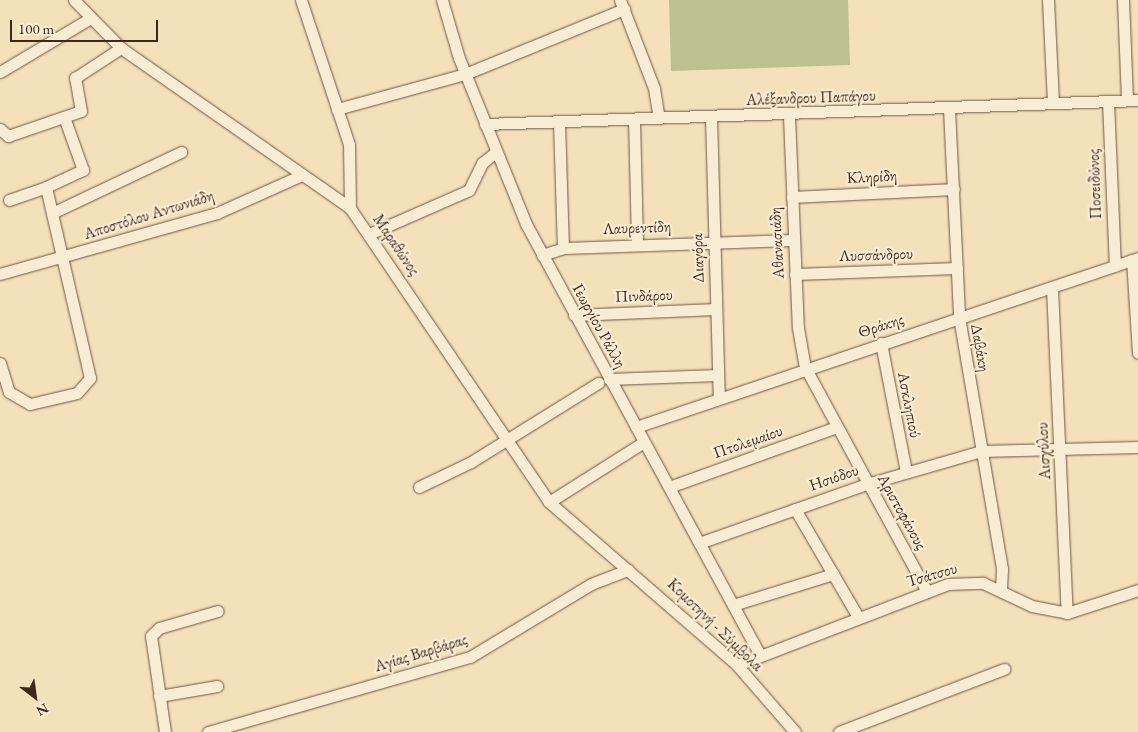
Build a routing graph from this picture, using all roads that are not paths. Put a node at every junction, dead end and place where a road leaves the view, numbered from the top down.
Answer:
1 (74, 0) edge
2 (301, 0) edge
3 (442, 0) edge
4 (1048, 0) edge
5 (1123, 0) edge
6 (622, 5) edge
7 (90, 20) junction
8 (121, 48) junction
9 (1, 68) edge
10 (465, 74) junction
11 (1133, 100) edge
12 (1108, 101) junction
13 (1053, 103) junction
14 (337, 109) junction
15 (949, 109) junction
16 (789, 116) junction
17 (64, 117) junction
18 (711, 117) junction
19 (659, 118) junction
20 (634, 119) junction
21 (559, 122) junction
22 (485, 124) junction
23 (0, 129) edge
24 (181, 152) dead end
25 (496, 152) junction
26 (302, 175) junction
27 (46, 187) junction
28 (954, 189) junction
29 (792, 197) junction
30 (10, 200) dead end
31 (350, 208) junction
32 (52, 213) junction
33 (369, 234) junction
34 (793, 240) junction
35 (713, 242) junction
36 (638, 245) junction
37 (564, 248) junction
38 (542, 255) junction
39 (63, 258) junction
40 (1135, 259) edge
41 (1115, 266) junction
42 (957, 268) junction
43 (0, 274) edge
44 (795, 274) junction
45 (1052, 288) junction
46 (716, 309) junction
47 (574, 315) junction
48 (959, 317) junction
49 (881, 343) junction
50 (1138, 352) edge
51 (0, 362) edge
52 (805, 368) junction
53 (718, 374) junction
54 (604, 381) junction
55 (719, 397) junction
56 (636, 426) junction
57 (837, 427) junction
58 (507, 439) junction
59 (644, 442) junction
60 (1138, 447) edge
61 (1060, 450) junction
62 (981, 451) junction
63 (906, 472) junction
64 (868, 484) junction
65 (419, 487) dead end
66 (669, 487) junction
67 (549, 502) junction
68 (795, 509) junction
69 (699, 543) junction
70 (628, 570) junction
71 (833, 574) junction
72 (1001, 589) junction
73 (1138, 590) edge
74 (927, 592) junction
75 (733, 605) junction
76 (218, 611) dead end
77 (1067, 613) junction
78 (858, 617) junction
79 (759, 654) junction
80 (737, 664) junction
81 (1004, 669) dead end
82 (217, 686) dead end
83 (159, 696) junction
84 (165, 732) edge
85 (208, 732) edge
86 (795, 732) edge
87 (841, 732) edge

1 - 7 street, Μαραθώνος
2 - 14 street
3 - 10 street, Γεωργίου Ράλλη
4 - 13 street
5 - 11 street
6 - 10 street
6 - 19 street
7 - 8 street, Μαραθώνος
7 - 9 street
8 - 17 street
8 - 26 street, Μαραθώνος
10 - 14 street
10 - 22 street, Γεωργίου Ράλλη
11 - 12 street, Αλέξανδρου Παπάγου
12 - 13 street, Αλέξανδρου Παπάγου
12 - 41 street, Ποσειδώνος
13 - 15 street, Αλέξανδρου Παπάγου
14 - 31 street
15 - 16 street, Αλέξανδρου Παπάγου
15 - 28 street, Δαβάκη
16 - 18 street, Αλέξανδρου Παπάγου
16 - 29 street, Αθανασιάδη
17 - 23 street
17 - 27 street
18 - 19 street, Αλέξανδρου Παπάγου
18 - 35 street, Διαγόρα
19 - 20 street, Αλέξανδρου Παπάγου
20 - 21 street, Αλέξανδρου Παπάγου
20 - 36 street
21 - 22 street, Αλέξανδρου Παπάγου
21 - 37 street
22 - 25 street, Γεωργίου Ράλλη
24 - 32 street
25 - 33 street
25 - 38 street, Γεωργίου Ράλλη
26 - 31 street, Μαραθώνος
26 - 39 street, Αποστόλου Αντωνιάδη
27 - 30 street
27 - 32 street
28 - 29 street, Κληρίδη
28 - 42 street, Δαβάκη
29 - 34 street, Αθανασιάδη
31 - 33 street, Μαραθώνος
32 - 39 street
33 - 58 street, Μαραθώνος
34 - 35 street, Λαυρεντίδη
34 - 44 street, Αθανασιάδη
35 - 36 street, Λαυρεντίδη
35 - 46 street, Διαγόρα
36 - 37 street, Λαυρεντίδη
37 - 38 street, Λαυρεντίδη
38 - 47 street, Γεωργίου Ράλλη
39 - 43 street, Αποστόλου Αντωνιάδη
39 - 51 street
40 - 41 street, Θράκης
40 - 50 street
41 - 45 street, Θράκης
42 - 44 street, Λυσσάνδρου
42 - 48 street, Δαβάκη
44 - 52 street, Αθανασιάδη
45 - 48 street, Θράκης
45 - 61 street, Αισχύλου
46 - 47 street, Πινδάρου
46 - 53 street, Διαγόρα
47 - 54 street, Γεωργίου Ράλλη
48 - 49 street, Θράκης
48 - 62 street, Δαβάκη
49 - 52 street, Θράκης
49 - 63 street, Ασκληπιού
52 - 55 street, Θράκης
52 - 57 street, Αριστοφάνους
53 - 54 street
53 - 55 street, Διαγόρα
54 - 56 street, Γεωργίου Ράλλη
54 - 58 street
55 - 56 street, Θράκης
56 - 59 street, Γεωργίου Ράλλη
57 - 64 street, Αριστοφάνους
57 - 66 street, Πτολεμαίου
58 - 65 street
58 - 67 street, Μαραθώνος
59 - 66 street, Γεωργίου Ράλλη
59 - 67 street
60 - 61 street, Ησιόδου
61 - 62 street, Ησιόδου
61 - 77 street, Αισχύλου
62 - 63 street, Ησιόδου
62 - 72 street, Δαβάκη
63 - 64 street, Ησιόδου
64 - 68 street, Ησιόδου
64 - 74 street, Αριστοφάνους
66 - 69 street, Γεωργίου Ράλλη
67 - 70 street, Μαραθώνος
68 - 69 street, Ησιόδου
68 - 71 street
69 - 75 street, Γεωργίου Ράλλη
70 - 80 street, Κομοτηνή - Σύμβολα
70 - 85 street, Αγίας Βαρβάρας
71 - 75 street
71 - 78 street
72 - 74 street, Τσάτσου
72 - 77 street, Τσάτσου
73 - 77 street, Τσάτσου
74 - 78 street, Τσάτσου
75 - 79 street, Γεωργίου Ράλλη
76 - 83 street
78 - 79 street, Τσάτσου
79 - 80 street, Τσάτσου
80 - 86 street, Κομοτηνή - Σύμβολα
81 - 87 street
82 - 83 street
83 - 84 street

